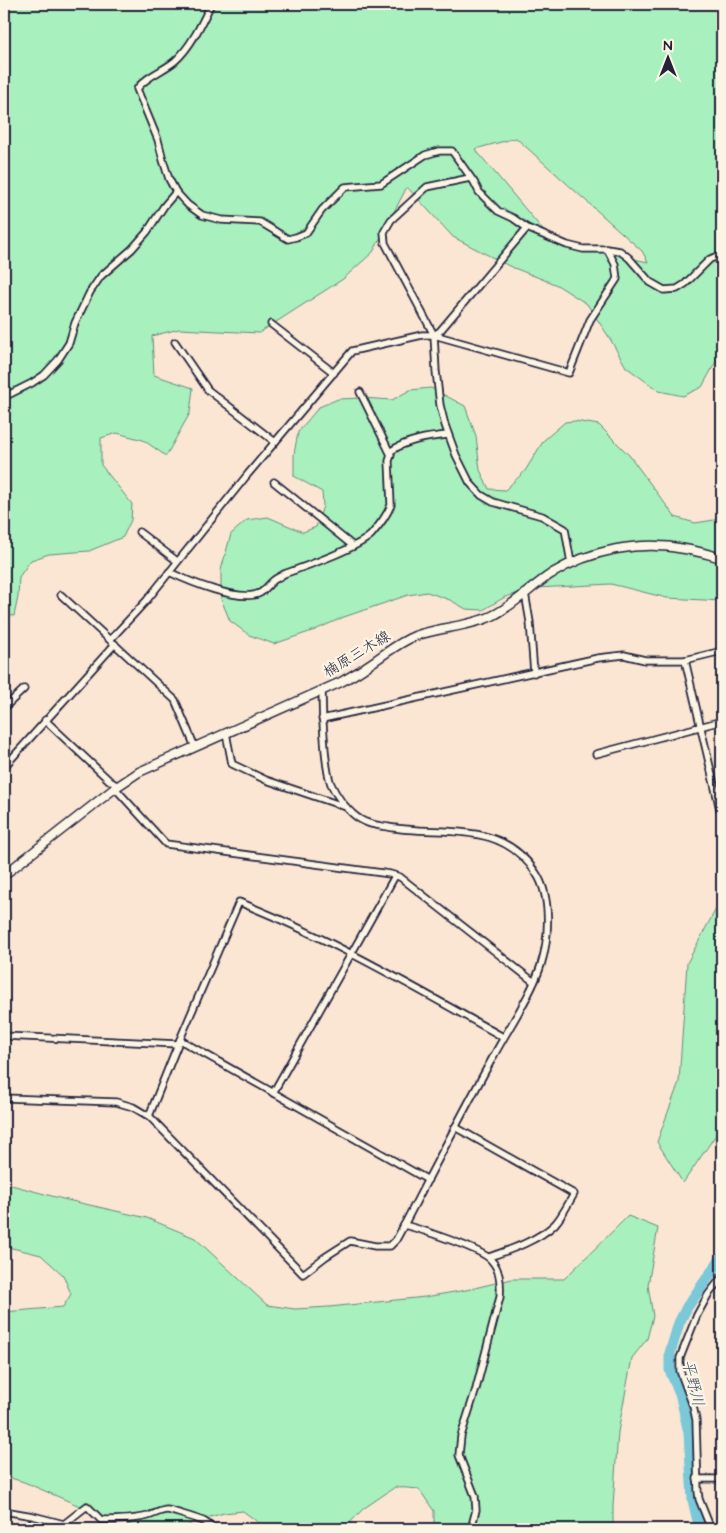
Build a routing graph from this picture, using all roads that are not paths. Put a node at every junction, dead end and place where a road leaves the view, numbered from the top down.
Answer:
1 (211, 4) edge
2 (470, 178) junction
3 (176, 192) junction
4 (527, 228) junction
5 (607, 249) junction
6 (722, 257) edge
7 (271, 324) dead end
8 (434, 335) junction
9 (175, 342) dead end
10 (334, 373) junction
11 (360, 392) dead end
12 (4, 397) edge
13 (448, 435) junction
14 (275, 442) junction
15 (390, 451) junction
16 (274, 482) dead end
17 (139, 532) dead end
18 (353, 546) junction
19 (722, 558) edge
20 (177, 561) junction
21 (571, 563) junction
22 (169, 572) junction
23 (525, 593) junction
24 (61, 595) dead end
25 (112, 642) junction
26 (722, 651) edge
27 (685, 660) junction
28 (534, 673) junction
29 (24, 689) dead end
30 (322, 690) junction
31 (4, 708) edge
32 (322, 719) junction
33 (45, 720) junction
34 (722, 721) edge
35 (701, 726) junction
36 (226, 732) junction
37 (195, 747) junction
38 (596, 754) dead end
39 (4, 767) edge
40 (116, 787) junction
41 (348, 808) junction
42 (722, 818) edge
43 (4, 875) edge
44 (395, 876) junction
45 (352, 952) junction
46 (534, 982) junction
47 (4, 1036) edge
48 (503, 1037) junction
49 (179, 1042) junction
50 (273, 1092) junction
51 (4, 1098) edge
52 (149, 1116) junction
53 (456, 1127) junction
54 (428, 1180) junction
55 (404, 1225) junction
56 (489, 1257) junction
57 (722, 1277) edge
58 (697, 1479) junction
59 (722, 1480) edge
60 (4, 1511) edge
61 (214, 1529) edge
62 (471, 1529) edge
63 (711, 1529) edge

1 - 3 street
2 - 3 street
2 - 4 street
2 - 8 street
3 - 12 street
4 - 5 street
4 - 8 street
5 - 6 street
5 - 8 street
7 - 10 street
8 - 10 street
8 - 13 street
9 - 14 street
10 - 14 street
11 - 15 street
13 - 15 street
13 - 21 street
14 - 20 street
15 - 18 street
16 - 18 street
17 - 20 street
18 - 22 street
19 - 21 main road, 楠原三木線
20 - 22 street
21 - 23 main road, 楠原三木線
22 - 25 street
23 - 28 street
23 - 30 main road, 楠原三木線
24 - 25 street
25 - 33 street
25 - 37 street
26 - 27 street
27 - 28 street
27 - 35 street
28 - 32 street
29 - 31 street
30 - 32 street
30 - 36 main road, 楠原三木線
32 - 41 street
33 - 39 street
33 - 40 street
34 - 35 street
35 - 38 street
35 - 42 street
36 - 37 main road, 楠原三木線
36 - 41 street
37 - 40 main road, 楠原三木線
40 - 43 main road, 楠原三木線
40 - 44 street
41 - 46 street
44 - 45 street
44 - 46 street
45 - 48 street
45 - 49 street
45 - 50 street
46 - 48 street
47 - 49 street
48 - 53 street
49 - 50 street
49 - 52 street
50 - 54 street
51 - 52 street
52 - 55 street
53 - 54 street
53 - 56 street
54 - 55 street
55 - 56 street
56 - 62 street
57 - 58 street
58 - 59 street
58 - 63 street
60 - 61 street

